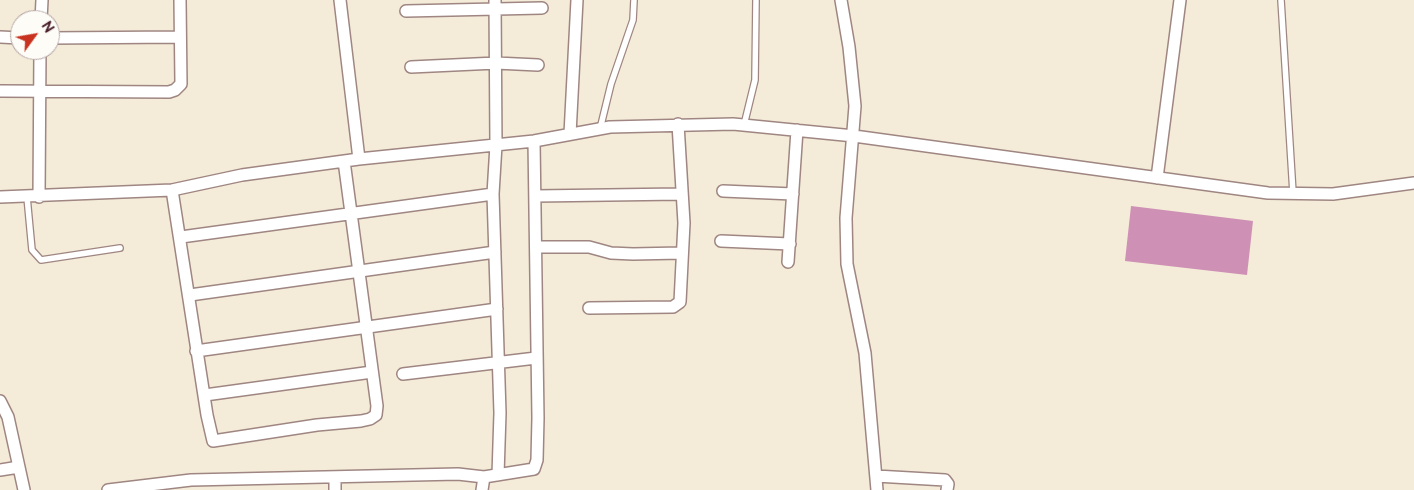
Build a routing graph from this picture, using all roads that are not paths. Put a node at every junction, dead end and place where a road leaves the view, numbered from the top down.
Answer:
1 (180, 0) edge
2 (340, 0) edge
3 (577, 0) edge
4 (634, 0) edge
5 (756, 0) edge
6 (841, 0) edge
7 (1180, 0) edge
8 (1281, 0) edge
9 (495, 4) edge
10 (542, 8) dead end
11 (406, 11) dead end
12 (180, 37) junction
13 (60, 38) edge
14 (40, 60) edge
15 (496, 64) junction
16 (538, 64) dead end
17 (411, 67) dead end
18 (0, 91) edge
19 (39, 91) junction
20 (678, 124) junction
21 (744, 125) junction
22 (600, 129) junction
23 (797, 130) junction
24 (570, 134) junction
25 (854, 136) junction
26 (534, 141) junction
27 (496, 144) junction
28 (359, 159) junction
29 (344, 161) junction
30 (1157, 178) junction
31 (1414, 183) edge
32 (172, 190) junction
33 (723, 191) dead end
34 (1293, 193) junction
35 (493, 194) junction
36 (680, 194) junction
37 (793, 194) junction
38 (536, 196) junction
39 (0, 197) edge
40 (27, 197) junction
41 (39, 197) junction
42 (352, 214) junction
43 (181, 237) junction
44 (721, 241) dead end
45 (790, 244) junction
46 (536, 247) junction
47 (120, 248) dead end
48 (495, 252) junction
49 (681, 253) junction
50 (788, 262) dead end
51 (360, 270) junction
52 (190, 295) junction
53 (589, 308) dead end
54 (497, 309) junction
55 (367, 326) junction
56 (196, 351) junction
57 (536, 358) junction
58 (499, 363) junction
59 (372, 372) junction
60 (403, 374) dead end
61 (205, 395) junction
62 (0, 402) edge
63 (19, 467) junction
64 (0, 470) edge
65 (498, 475) junction
66 (876, 476) junction
67 (335, 477) junction
68 (484, 477) junction
69 (24, 490) edge
70 (108, 490) edge
71 (335, 490) edge
72 (482, 490) edge
73 (877, 490) edge
74 (948, 490) edge

1 - 12 street
2 - 28 street
3 - 24 street
4 - 22 lane
5 - 21 lane
6 - 25 street
7 - 30 street
8 - 34 lane
9 - 10 street
9 - 11 street
9 - 15 street
12 - 13 street
12 - 19 street
14 - 19 street
15 - 16 street
15 - 17 street
15 - 27 street
18 - 19 street
19 - 41 street
20 - 21 street
20 - 22 street
20 - 36 street
21 - 23 street
22 - 24 street
23 - 25 street
23 - 37 street
24 - 26 street
25 - 30 street
25 - 66 street
26 - 27 street
26 - 38 street
27 - 28 street
27 - 35 street
28 - 29 street
29 - 32 street
29 - 42 street
30 - 34 street
31 - 34 street
32 - 41 street
32 - 43 street
33 - 37 street
35 - 42 street
35 - 48 street
36 - 38 street
36 - 49 street
37 - 45 street
38 - 46 street
39 - 40 street
40 - 41 street
40 - 47 lane
42 - 43 street
42 - 51 street
43 - 52 street
44 - 45 street
45 - 50 street
46 - 49 street
46 - 57 street
48 - 51 street
48 - 54 street
49 - 53 street
51 - 52 street
51 - 55 street
52 - 56 street
54 - 55 street
54 - 58 street
55 - 56 street
55 - 59 street
56 - 61 street
57 - 58 street
57 - 65 street
58 - 60 street
58 - 65 street
59 - 61 street
59 - 61 street
62 - 63 street
63 - 64 street
63 - 69 street
65 - 68 street
66 - 73 street
66 - 74 street
67 - 68 street
67 - 70 street
67 - 71 street
68 - 72 street

